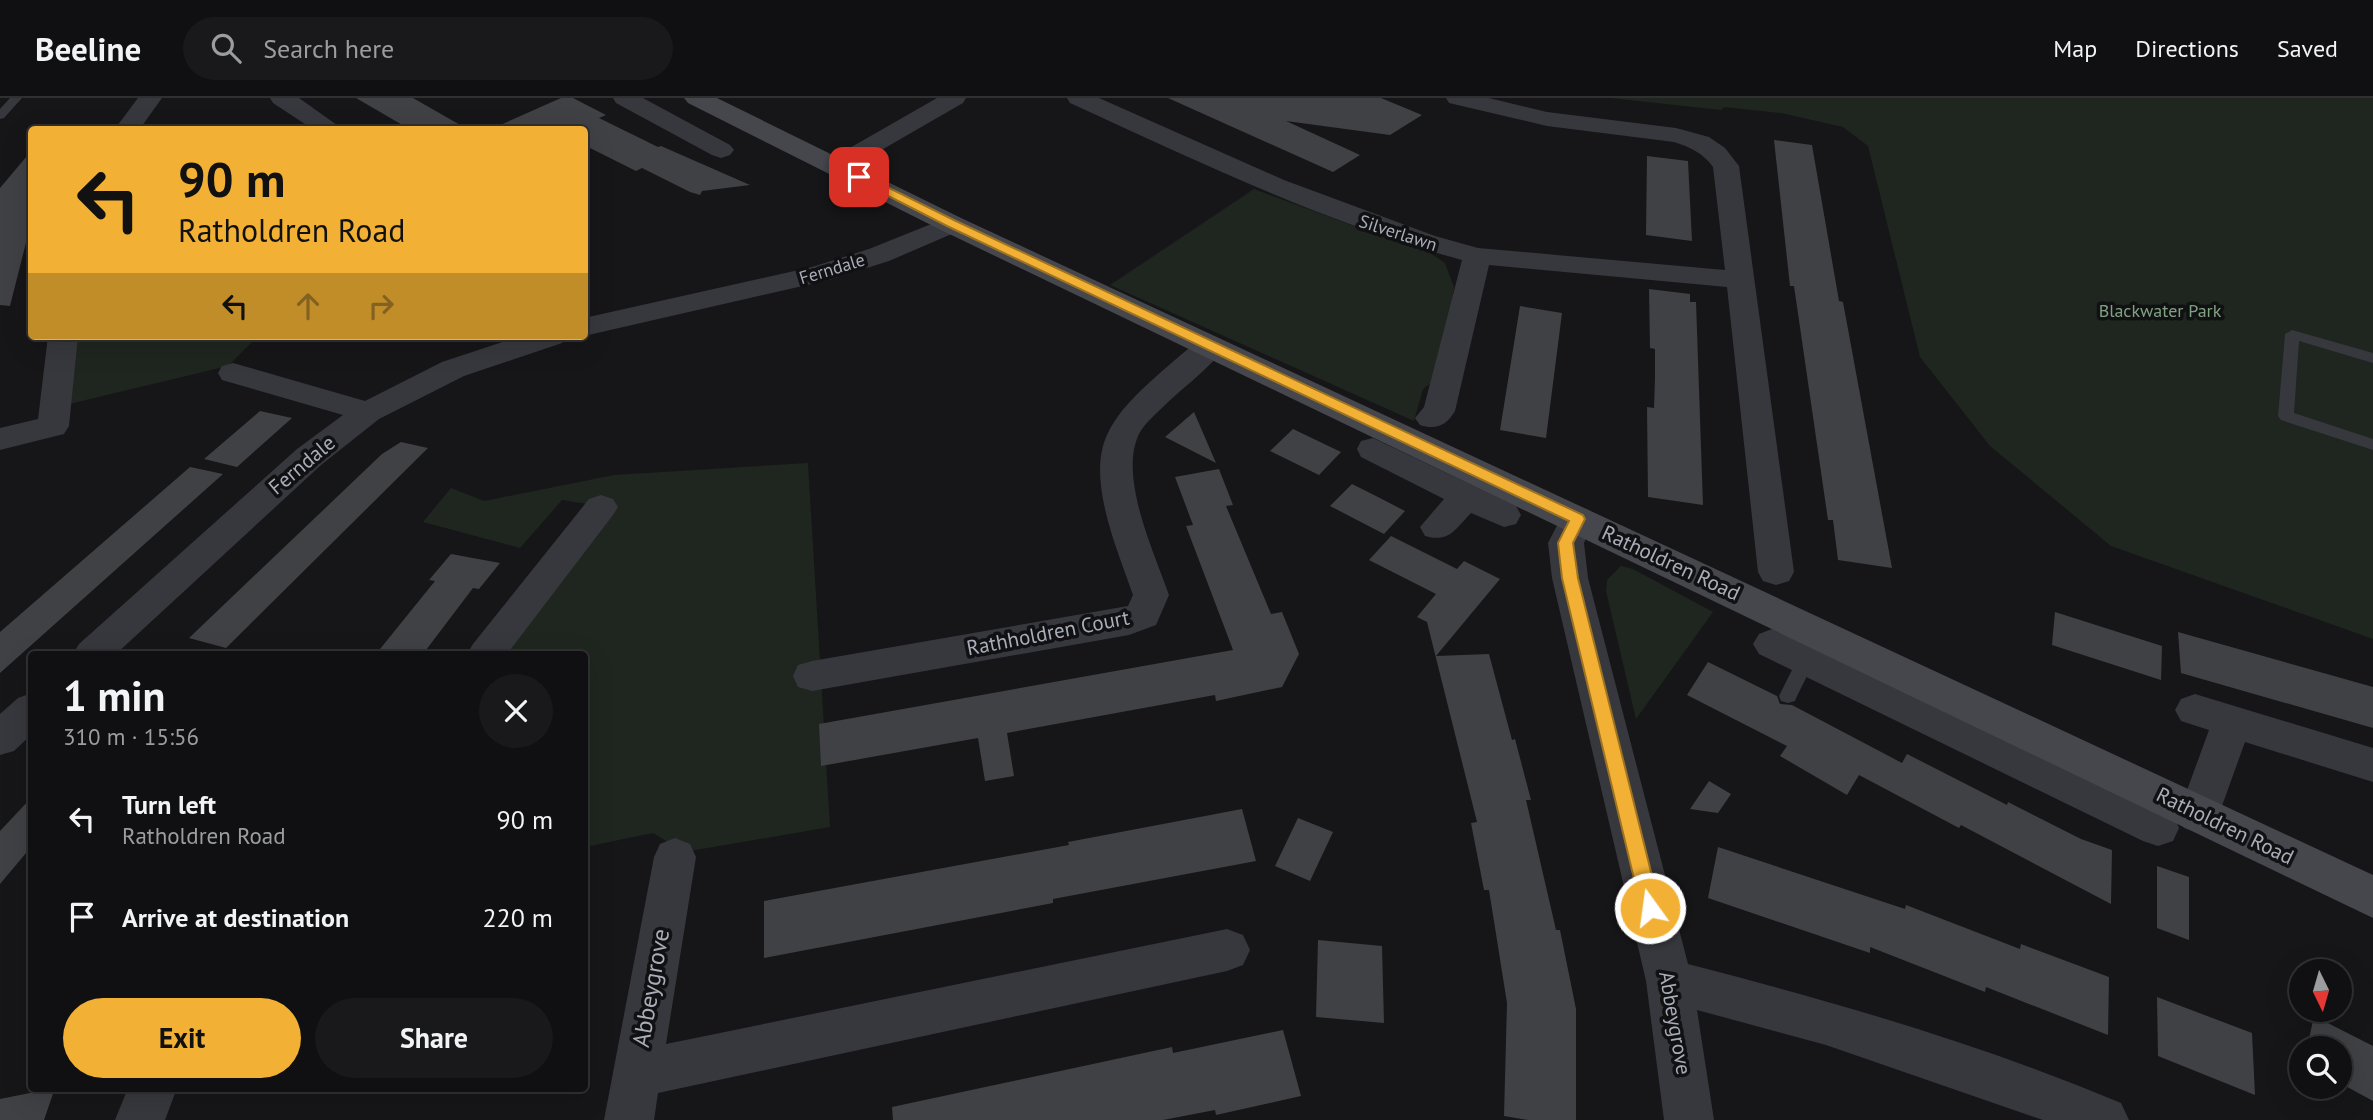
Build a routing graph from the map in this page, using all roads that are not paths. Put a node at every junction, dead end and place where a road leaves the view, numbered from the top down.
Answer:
1 (16, 98) edge
2 (150, 98) edge
3 (282, 98) edge
4 (625, 98) edge
5 (697, 98) edge
6 (954, 98) edge
7 (1079, 98) edge
8 (1458, 98) edge
9 (0, 116) edge
10 (129, 126) edge
11 (326, 126) edge
12 (721, 150) dead end
13 (836, 166) junction
14 (951, 224) junction
15 (1477, 256) junction
16 (1740, 280) junction
17 (588, 326) edge
18 (63, 340) edge
19 (539, 340) edge
20 (1210, 346) junction
21 (2373, 358) edge
22 (233, 373) dead end
23 (368, 412) junction
24 (1431, 418) dead end
25 (0, 439) edge
26 (2373, 445) edge
27 (1373, 449) dead end
28 (1428, 463) junction
29 (1467, 496) junction
30 (601, 507) dead end
31 (1504, 515) dead end
32 (1577, 519) junction
33 (1437, 527) dead end
34 (1776, 572) dead end
35 (95, 651) edge
36 (488, 651) edge
37 (1789, 652) joint
38 (812, 676) dead end
39 (1788, 695) dead end
40 (2373, 765) edge
41 (2072, 770) junction
42 (2199, 815) junction
43 (2158, 828) dead end
44 (675, 857) dead end
45 (2373, 897) edge
46 (1227, 950) dead end
47 (1669, 981) junction
48 (635, 1074) junction
49 (152, 1092) edge
50 (141, 1120) edge
51 (629, 1120) edge
52 (1689, 1120) edge
53 (2104, 1120) edge

1 - 9 lane
2 - 10 street
3 - 11 street
4 - 12 street
5 - 13 street, Ratholdren Road
6 - 13 street
7 - 15 street, Silverlawn
8 - 16 street
13 - 14 street, Ratholdren Road
14 - 17 street, Ferndale
14 - 20 street, Ratholdren Road
15 - 16 street, Silverlawn
15 - 24 street
16 - 34 street
18 - 25 street
19 - 23 street, Ferndale
20 - 28 street, Ratholdren Road
20 - 38 street, Rathholdren Court
21 - 26 lane
22 - 23 street
23 - 35 street, Ferndale
27 - 28 street
28 - 29 street
28 - 32 street, Ratholdren Road
29 - 31 street
29 - 33 street
30 - 36 street
32 - 41 street, Ratholdren Road
32 - 47 street, Abbeygrove
37 - 39 lane
37 - 41 street, Ratholdren Road
40 - 42 street
41 - 42 street, Ratholdren Road
41 - 43 street, Ratholdren Road
42 - 45 street, Ratholdren Road
44 - 48 street, Abbeygrove
46 - 48 street
47 - 52 street, Abbeygrove
47 - 53 street
48 - 51 street, Abbeygrove
49 - 50 street

